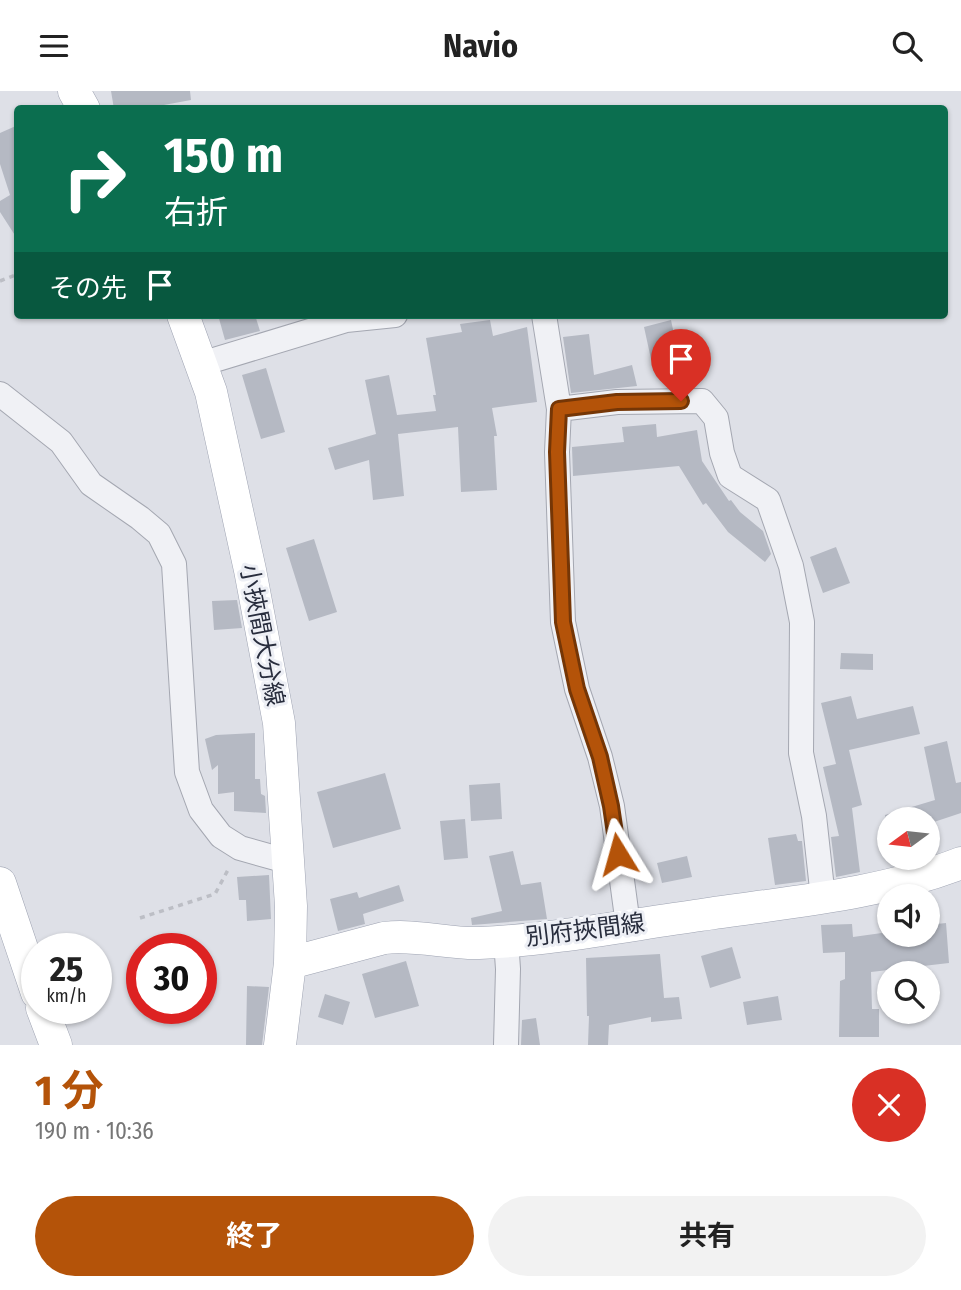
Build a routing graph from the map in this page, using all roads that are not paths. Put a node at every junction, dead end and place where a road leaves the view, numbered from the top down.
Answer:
1 (184, 319) edge
2 (356, 319) edge
3 (545, 319) edge
4 (201, 364) junction
5 (0, 394) edge
6 (559, 409) junction
7 (290, 862) junction
8 (961, 863) edge
9 (0, 883) edge
10 (823, 898) junction
11 (628, 925) junction
12 (506, 940) junction
13 (21, 945) edge
14 (290, 963) junction
15 (48, 1024) edge
16 (56, 1045) edge
17 (280, 1045) edge
18 (506, 1045) edge

1 - 4 main road, 小挾間大分線
2 - 4 street
3 - 6 street
4 - 7 main road, 小挾間大分線
5 - 7 street
6 - 10 street
6 - 11 street
7 - 14 main road, 小挾間大分線
8 - 10 main road, 別府挾間線
9 - 13 main road
10 - 11 main road, 別府挾間線
11 - 12 main road, 別府挾間線
12 - 14 main road, 別府挾間線
12 - 18 street
14 - 17 main road
15 - 16 main road

